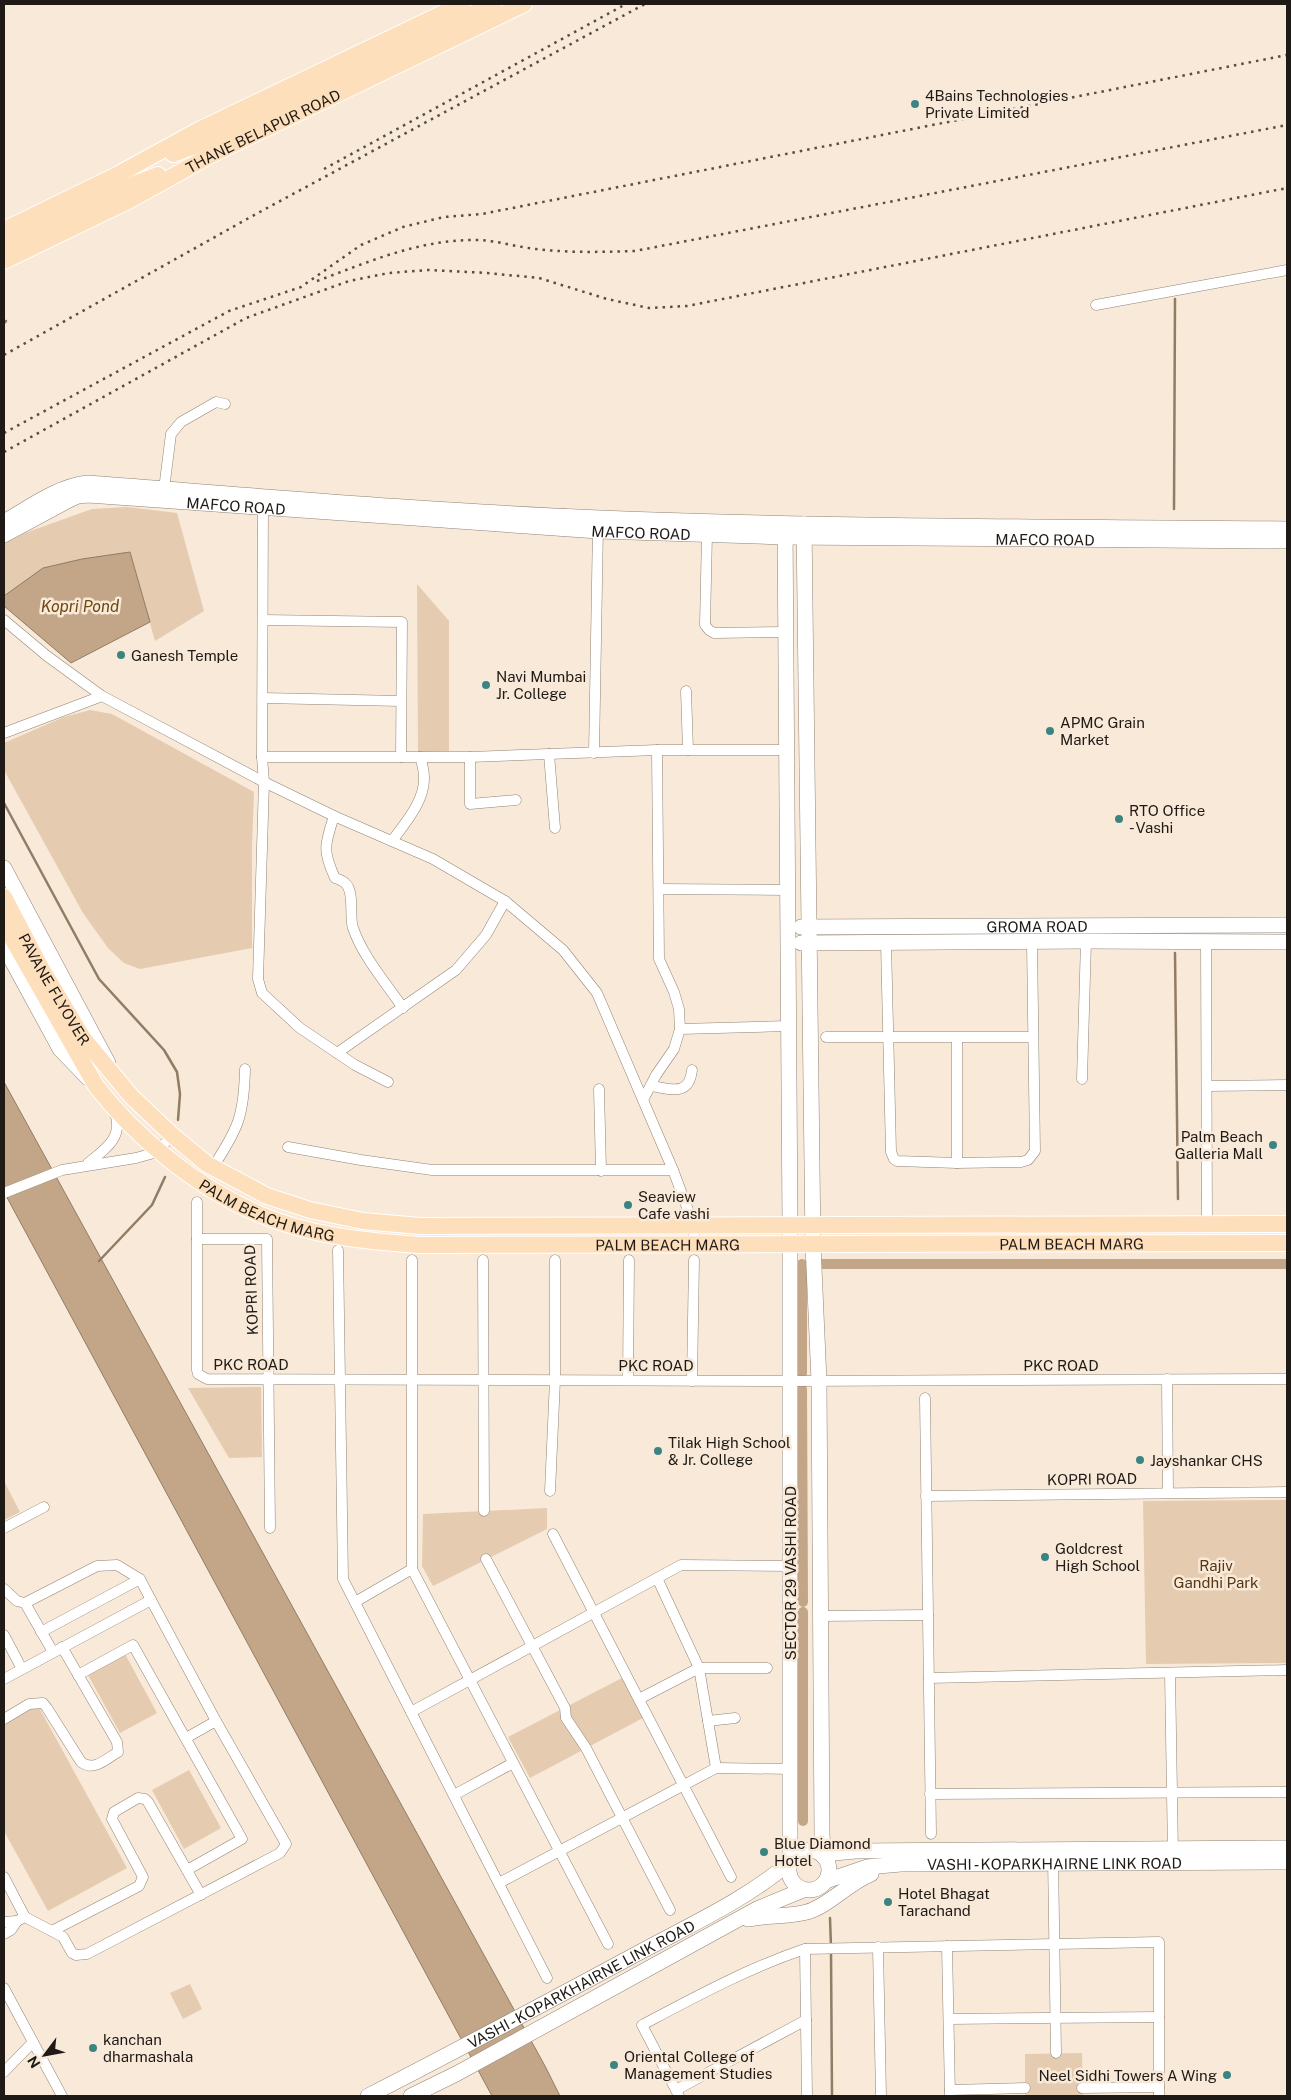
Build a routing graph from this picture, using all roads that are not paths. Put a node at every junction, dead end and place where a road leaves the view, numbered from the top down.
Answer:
1 (462, 4) edge
2 (493, 4) edge
3 (524, 4) edge
4 (208, 148) junction
5 (120, 182) junction
6 (4, 230) edge
7 (4, 246) edge
8 (4, 261) edge
9 (1287, 270) edge
10 (1096, 305) dead end
11 (225, 404) dead end
12 (164, 489) junction
13 (263, 502) junction
14 (4, 522) edge
15 (598, 524) junction
16 (1287, 529) edge
17 (785, 530) junction
18 (804, 530) junction
19 (707, 534) junction
20 (4, 535) edge
21 (1287, 541) edge
22 (4, 620) edge
23 (263, 620) junction
24 (786, 632) junction
25 (686, 691) dead end
26 (102, 696) junction
27 (263, 698) junction
28 (401, 701) junction
29 (4, 733) edge
30 (657, 750) junction
31 (688, 750) junction
32 (786, 750) junction
33 (594, 753) junction
34 (549, 754) junction
35 (262, 756) junction
36 (401, 757) junction
37 (420, 757) junction
38 (470, 757) junction
39 (264, 782) junction
40 (516, 800) dead end
41 (334, 816) junction
42 (555, 828) dead end
43 (392, 841) junction
44 (4, 868) edge
45 (658, 889) junction
46 (787, 890) junction
47 (4, 897) edge
48 (505, 901) junction
49 (4, 924) edge
50 (1287, 925) edge
51 (788, 927) junction
52 (809, 927) junction
53 (1086, 941) junction
54 (1206, 942) junction
55 (1287, 942) edge
56 (788, 943) junction
57 (810, 943) junction
58 (886, 943) junction
59 (1032, 943) junction
60 (4, 946) edge
61 (403, 1008) junction
62 (788, 1026) junction
63 (680, 1029) junction
64 (826, 1038) dead end
65 (887, 1038) junction
66 (957, 1038) junction
67 (1032, 1038) junction
68 (77, 1041) junction
69 (336, 1053) junction
70 (245, 1069) dead end
71 (692, 1070) dead end
72 (114, 1075) junction
73 (1082, 1079) dead end
74 (388, 1082) dead end
75 (1287, 1085) edge
76 (96, 1086) junction
77 (651, 1086) junction
78 (1207, 1086) junction
79 (599, 1090) dead end
80 (643, 1100) junction
81 (112, 1107) junction
82 (172, 1135) junction
83 (288, 1147) dead end
84 (159, 1150) junction
85 (957, 1163) junction
86 (85, 1165) junction
87 (213, 1167) junction
88 (673, 1170) junction
89 (601, 1171) junction
90 (4, 1193) edge
91 (197, 1202) dead end
92 (790, 1224) junction
93 (813, 1224) junction
94 (1207, 1224) junction
95 (1287, 1224) edge
96 (694, 1226) junction
97 (197, 1239) junction
98 (1287, 1243) edge
99 (813, 1245) junction
100 (790, 1246) junction
101 (338, 1250) dead end
102 (694, 1253) junction
103 (412, 1260) dead end
104 (483, 1260) dead end
105 (555, 1260) dead end
106 (629, 1260) dead end
107 (268, 1379) junction
108 (340, 1379) junction
109 (1167, 1379) junction
110 (1287, 1379) edge
111 (412, 1380) junction
112 (483, 1380) junction
113 (555, 1380) junction
114 (628, 1380) junction
115 (692, 1381) junction
116 (790, 1381) junction
117 (819, 1381) junction
118 (925, 1398) dead end
119 (550, 1491) dead end
120 (1287, 1492) edge
121 (1168, 1493) junction
122 (926, 1496) junction
123 (44, 1507) dead end
124 (484, 1511) dead end
125 (4, 1528) edge
126 (270, 1528) dead end
127 (552, 1534) dead end
128 (486, 1559) dead end
129 (790, 1566) junction
130 (412, 1569) junction
131 (140, 1578) junction
132 (657, 1578) junction
133 (4, 1589) edge
134 (151, 1600) junction
135 (25, 1602) junction
136 (355, 1602) junction
137 (594, 1612) junction
138 (928, 1615) junction
139 (821, 1616) junction
140 (42, 1632) junction
141 (4, 1635) edge
142 (532, 1646) junction
143 (58, 1650) junction
144 (699, 1668) junction
145 (767, 1668) dead end
146 (22, 1669) junction
147 (1287, 1670) edge
148 (1170, 1673) junction
149 (78, 1675) junction
150 (929, 1678) junction
151 (4, 1679) edge
152 (470, 1680) junction
153 (639, 1698) junction
154 (411, 1712) junction
155 (735, 1718) dead end
156 (4, 1719) edge
157 (708, 1720) junction
158 (216, 1721) junction
159 (186, 1738) junction
160 (514, 1763) junction
161 (716, 1768) junction
162 (791, 1769) junction
163 (683, 1785) junction
164 (1172, 1792) junction
165 (1287, 1792) edge
166 (930, 1794) junction
167 (454, 1795) junction
168 (622, 1817) junction
169 (931, 1834) dead end
170 (1287, 1848) edge
171 (559, 1850) junction
172 (1173, 1856) junction
173 (824, 1857) junction
174 (1053, 1857) junction
175 (790, 1862) junction
176 (1287, 1862) edge
177 (901, 1864) junction
178 (187, 1870) junction
179 (4, 1877) edge
180 (731, 1877) dead end
181 (826, 1881) junction
182 (498, 1882) junction
183 (803, 1890) junction
184 (201, 1895) junction
185 (670, 1910) dead end
186 (21, 1919) junction
187 (4, 1922) edge
188 (725, 1927) junction
189 (52, 1931) junction
190 (4, 1934) edge
191 (608, 1944) dead end
192 (1054, 1944) junction
193 (947, 1946) junction
194 (878, 1948) junction
195 (804, 1949) junction
196 (547, 1978) dead end
197 (4, 1988) edge
198 (1159, 2017) junction
199 (1056, 2018) junction
200 (949, 2019) junction
201 (806, 2020) junction
202 (32, 2042) junction
203 (1056, 2054) dead end
204 (4, 2072) edge
205 (1025, 2088) dead end
206 (1082, 2088) dead end
207 (1159, 2092) edge
208 (678, 2093) edge
209 (950, 2093) edge
210 (62, 2096) edge
211 (368, 2096) edge
212 (411, 2096) edge
213 (807, 2096) edge
214 (881, 2096) edge

1 - 5 main road
2 - 4 main road
3 - 4 main road, THANE BELAPUR ROAD
4 - 5 main road
4 - 8 main road, THANE BELAPUR ROAD
5 - 6 main road
5 - 7 main road
9 - 10 street
11 - 12 street
12 - 13 main road, MAFCO ROAD
12 - 14 main road, MAFCO ROAD
13 - 15 main road, MAFCO ROAD
13 - 20 main road, MAFCO ROAD
13 - 23 street
15 - 17 main road, MAFCO ROAD
15 - 19 main road, MAFCO ROAD
15 - 33 street
16 - 18 main road, MAFCO ROAD
17 - 18 main road, MAFCO ROAD
17 - 19 main road, MAFCO ROAD
17 - 24 main road, SECTOR 29 VASHI ROAD
18 - 21 main road, MAFCO ROAD
18 - 52 main road, SECTOR 29 VASHI ROAD
19 - 24 street
22 - 26 street
23 - 27 street
23 - 28 street
24 - 32 main road, SECTOR 29 VASHI ROAD
25 - 31 street
26 - 29 street
26 - 39 street
27 - 28 street
27 - 35 street
28 - 36 street
30 - 31 street
30 - 33 street
30 - 45 street
31 - 32 street
32 - 46 main road, SECTOR 29 VASHI ROAD
33 - 34 street
34 - 38 street
34 - 42 street
35 - 36 street
35 - 39 street
36 - 37 street
37 - 38 street
37 - 43 street
38 - 40 street
39 - 41 street
39 - 69 street
41 - 43 street
41 - 61 street
43 - 48 street
44 - 72 main road
45 - 46 street
45 - 63 street
46 - 51 main road, SECTOR 29 VASHI ROAD
47 - 68 main road, PAVANE FLYOVER
48 - 61 street
48 - 80 street
49 - 68 main road, PAVANE FLYOVER
50 - 52 main road, GROMA ROAD
51 - 52 main road, GROMA ROAD
51 - 56 main road, SECTOR 29 VASHI ROAD
52 - 57 main road, SECTOR 29 VASHI ROAD
53 - 54 main road, GROMA ROAD
53 - 59 main road, GROMA ROAD
53 - 73 street
54 - 55 main road, GROMA ROAD
54 - 78 street
56 - 57 main road, GROMA ROAD
56 - 62 main road, SECTOR 29 VASHI ROAD
57 - 58 main road, GROMA ROAD
57 - 93 main road, SECTOR 29 VASHI ROAD
58 - 59 main road, GROMA ROAD
58 - 65 street
59 - 67 street
60 - 76 main road
61 - 69 street
62 - 63 street
62 - 92 main road, SECTOR 29 VASHI ROAD
63 - 77 street
64 - 65 street
65 - 66 street
65 - 85 street
66 - 67 street
66 - 85 street
67 - 85 street
68 - 72 main road, PAVANE FLYOVER
68 - 76 main road, PAVANE FLYOVER
69 - 74 street
70 - 87 street
71 - 77 street
72 - 82 main road, PALM BEACH MARG
75 - 78 street
76 - 81 main road, PALM BEACH MARG
77 - 80 street
78 - 94 street
79 - 89 street
80 - 88 street
81 - 84 main road, PALM BEACH MARG
81 - 86 street
82 - 84 street
82 - 87 main road, PALM BEACH MARG
83 - 89 street
84 - 86 street
84 - 102 main road, PALM BEACH MARG
86 - 90 street
87 - 96 main road, PALM BEACH MARG
88 - 89 street
88 - 96 street
91 - 97 street, PKC ROAD
92 - 93 main road, PALM BEACH MARG
92 - 96 main road, PALM BEACH MARG
92 - 100 main road, SECTOR 29 VASHI ROAD
93 - 94 main road, PALM BEACH MARG
93 - 99 main road, SECTOR 29 VASHI ROAD
94 - 95 main road, PALM BEACH MARG
96 - 102 street
97 - 107 street, PKC ROAD
97 - 107 street, KOPRI ROAD
98 - 99 main road, PALM BEACH MARG
99 - 100 main road, PALM BEACH MARG
99 - 117 main road, SECTOR 29 VASHI ROAD
100 - 102 main road, PALM BEACH MARG
100 - 116 main road, SECTOR 29 VASHI ROAD
101 - 108 street
102 - 115 street
103 - 111 street
104 - 112 street
105 - 113 street
106 - 114 street
107 - 108 street, PKC ROAD
107 - 126 street, KOPRI ROAD
108 - 111 street, PKC ROAD
108 - 136 street
109 - 110 street, PKC ROAD
109 - 117 street, PKC ROAD
109 - 121 street
111 - 112 street, PKC ROAD
111 - 130 street
112 - 113 street, PKC ROAD
112 - 124 street
113 - 114 street, PKC ROAD
113 - 119 street
114 - 115 street, PKC ROAD
115 - 116 street, PKC ROAD
116 - 117 street, PKC ROAD
116 - 129 main road, SECTOR 29 VASHI ROAD
117 - 139 main road, SECTOR 29 VASHI ROAD
118 - 122 street
120 - 121 street, KOPRI ROAD
121 - 122 street, KOPRI ROAD
122 - 138 street
123 - 125 street
127 - 137 street
128 - 142 street
129 - 132 street
129 - 162 main road, SECTOR 29 VASHI ROAD
130 - 136 street
130 - 152 street
131 - 134 street
131 - 135 street
131 - 140 street
132 - 137 street
132 - 144 street
133 - 135 street
134 - 143 street
134 - 158 street
135 - 140 street
136 - 154 street
137 - 142 street
137 - 153 street
138 - 139 street
138 - 150 street
139 - 173 main road, SECTOR 29 VASHI ROAD
140 - 143 street
141 - 146 street
142 - 152 street
142 - 168 street
143 - 146 street
143 - 149 street
144 - 145 street
144 - 153 street
144 - 157 street
146 - 151 street
147 - 148 street
148 - 150 street
148 - 164 street
149 - 156 street
149 - 159 street
150 - 166 street
152 - 154 street
152 - 160 street
153 - 163 street
154 - 167 street
155 - 157 street
157 - 161 street
158 - 159 street
158 - 184 street
159 - 178 street
160 - 167 street
160 - 171 street
161 - 162 street
161 - 163 street
162 - 175 main road, SECTOR 29 VASHI ROAD
163 - 168 street
163 - 180 street
164 - 165 street
164 - 166 street
164 - 172 street
166 - 169 street
167 - 182 street
168 - 171 street
168 - 185 street
170 - 172 main road, VASHI - KOPARKHAIRNE LINK ROAD
171 - 182 street
171 - 191 street
172 - 174 main road, VASHI - KOPARKHAIRNE LINK ROAD
172 - 176 main road, VASHI - KOPARKHAIRNE LINK ROAD
173 - 174 main road, VASHI - KOPARKHAIRNE LINK ROAD
173 - 175 main road
173 - 181 main road
174 - 177 main road, VASHI - KOPARKHAIRNE LINK ROAD
174 - 192 street
175 - 183 main road
175 - 211 main road, VASHI - KOPARKHAIRNE LINK ROAD
177 - 181 main road, VASHI - KOPARKHAIRNE LINK ROAD
177 - 188 main road
178 - 184 street
178 - 189 street
179 - 186 street
181 - 183 main road
182 - 196 street
183 - 188 main road, VASHI - KOPARKHAIRNE LINK ROAD
184 - 189 street
186 - 187 street
186 - 189 street
186 - 190 street
188 - 212 main road, VASHI - KOPARKHAIRNE LINK ROAD
192 - 193 street
192 - 198 street
192 - 199 street
193 - 194 street
193 - 200 street
194 - 195 street
194 - 214 street
195 - 201 street
195 - 208 street
197 - 202 street
198 - 199 street
198 - 207 street
199 - 200 street
199 - 203 street
200 - 209 street
201 - 208 street
201 - 213 street
202 - 204 street
202 - 210 street
205 - 209 street
206 - 207 street

